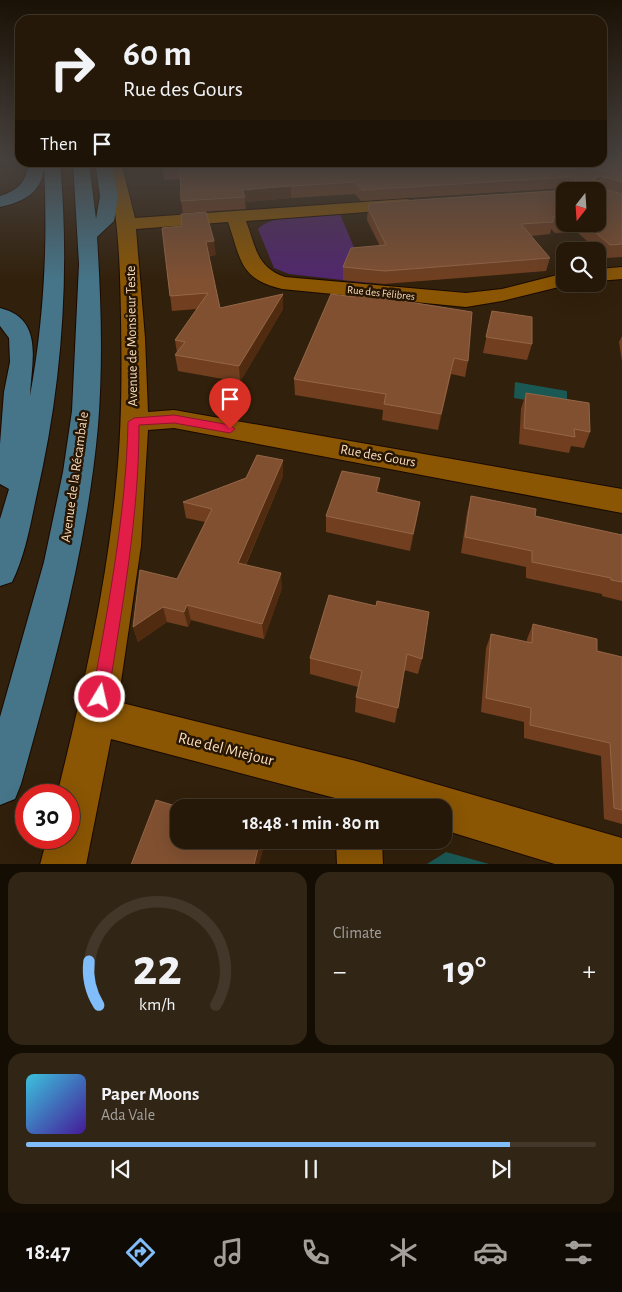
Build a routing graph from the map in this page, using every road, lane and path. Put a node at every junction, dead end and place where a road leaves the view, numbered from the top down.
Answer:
1 (55, 200) edge
2 (85, 200) edge
3 (108, 200) edge
4 (122, 200) edge
5 (427, 203) edge
6 (235, 217) junction
7 (128, 224) junction
8 (89, 234) junction
9 (622, 273) edge
10 (606, 274) edge
11 (556, 282) edge
12 (0, 315) edge
13 (134, 422) junction
14 (622, 501) edge
15 (8, 546) junction
16 (0, 572) edge
17 (97, 716) junction
18 (0, 784) edge
19 (357, 795) edge
20 (383, 799) edge
21 (452, 811) edge
22 (359, 849) edge
23 (622, 861) edge
24 (63, 864) edge
25 (360, 864) edge

1 - 15 main road
2 - 8 main road, Avenue de la Récambale
3 - 8 main road
4 - 7 street, Avenue de Monsieur Teste
5 - 6 street
6 - 7 street
6 - 11 street, Rue des Félibres
7 - 13 street, Avenue de Monsieur Teste
8 - 18 main road, Avenue de la Récambale
9 - 10 street
12 - 15 main road
13 - 14 street, Rue des Gours
13 - 17 street, Avenue de Monsieur Teste
15 - 16 main road
17 - 19 street, Rue del Miejour
17 - 24 street, Avenue de Monsieur Teste
19 - 20 street, Rue del Miejour
21 - 23 street, Rue del Miejour
22 - 25 street

